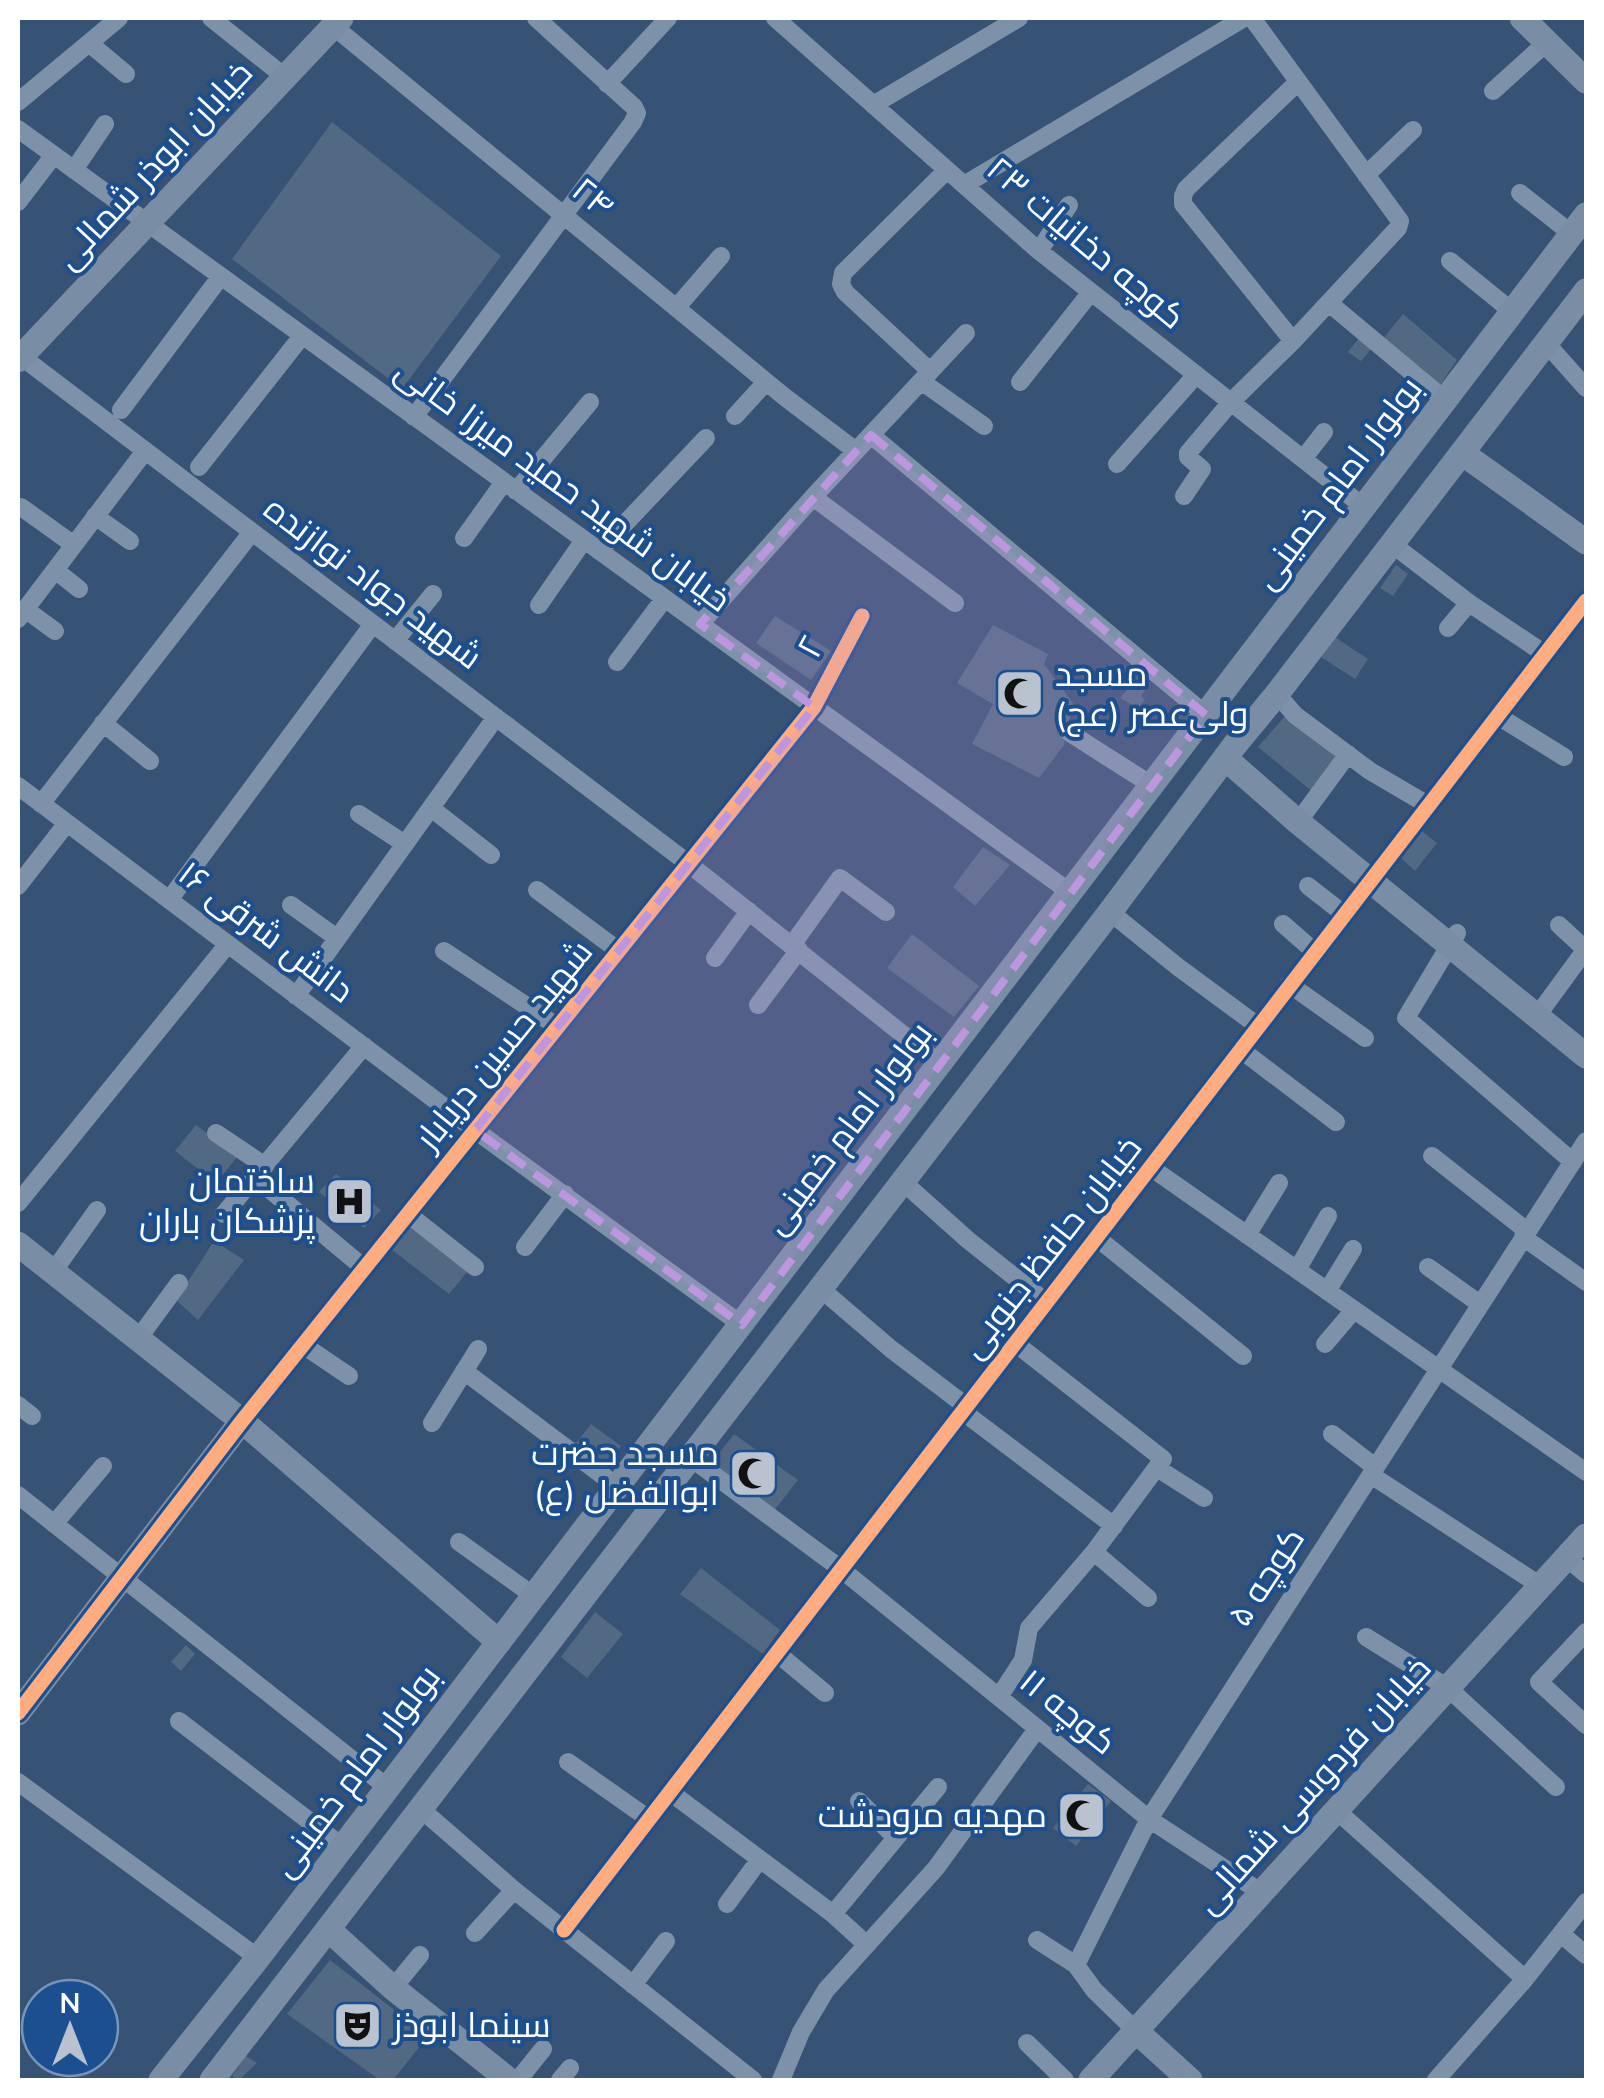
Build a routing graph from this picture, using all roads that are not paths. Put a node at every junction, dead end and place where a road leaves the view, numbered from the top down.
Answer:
1 (211, 18) edge
2 (536, 18) edge
3 (668, 18) edge
4 (774, 18) edge
5 (1019, 18) edge
6 (1244, 18) edge
7 (1252, 18) edge
8 (1522, 18) edge
9 (110, 20) edge
10 (337, 22) edge
11 (1546, 43) junction
12 (89, 44) junction
13 (126, 74) dead end
14 (285, 76) junction
15 (1586, 81) edge
16 (1298, 82) junction
17 (607, 84) junction
18 (1493, 91) dead end
19 (18, 102) edge
20 (874, 105) junction
21 (105, 124) dead end
22 (18, 129) edge
23 (1413, 130) dead end
24 (54, 155) junction
25 (74, 170) junction
26 (947, 170) junction
27 (1366, 175) junction
28 (964, 185) junction
29 (1520, 193) dead end
30 (18, 202) edge
31 (1069, 206) dead end
32 (564, 216) junction
33 (147, 223) junction
34 (1579, 224) edge
35 (1039, 251) junction
36 (721, 256) dead end
37 (1450, 261) dead end
38 (220, 276) junction
39 (1586, 291) edge
40 (1091, 292) junction
41 (1329, 303) junction
42 (676, 308) junction
43 (1512, 312) junction
44 (966, 333) dead end
45 (302, 336) junction
46 (1292, 341) junction
47 (1546, 343) junction
48 (19, 357) edge
49 (1196, 375) junction
50 (926, 376) junction
51 (766, 382) junction
52 (1020, 382) dead end
53 (1586, 388) edge
54 (1445, 400) junction
55 (590, 402) dead end
56 (1231, 402) junction
57 (122, 410) dead end
58 (734, 416) dead end
59 (414, 417) junction
60 (984, 426) dead end
61 (1324, 432) dead end
62 (872, 435) junction
63 (706, 438) dead end
64 (145, 451) junction
65 (856, 451) junction
66 (1462, 453) junction
67 (1303, 459) junction
68 (1117, 464) dead end
69 (199, 467) dead end
70 (510, 487) junction
71 (1184, 496) dead end
72 (813, 497) junction
73 (21, 507) dead end
74 (1364, 507) junction
75 (96, 516) junction
76 (252, 532) junction
77 (464, 538) dead end
78 (130, 542) dead end
79 (1586, 542) edge
80 (74, 544) junction
81 (1392, 544) junction
82 (591, 546) junction
83 (54, 570) junction
84 (79, 588) dead end
85 (433, 594) dead end
86 (664, 598) junction
87 (955, 603) dead end
88 (1468, 603) junction
89 (539, 605) dead end
90 (1583, 611) edge
91 (21, 614) edge
92 (862, 616) dead end
93 (373, 624) junction
94 (700, 624) junction
95 (1448, 628) dead end
96 (56, 631) dead end
97 (395, 641) junction
98 (1545, 654) junction
99 (617, 662) dead end
100 (1277, 694) junction
101 (814, 707) junction
102 (1206, 715) junction
103 (1498, 716) junction
104 (496, 717) junction
105 (103, 723) junction
106 (1070, 734) dead end
107 (1348, 754) junction
108 (1564, 757) dead end
109 (1225, 758) junction
110 (150, 761) dead end
111 (18, 786) edge
112 (1152, 786) junction
113 (40, 804) junction
114 (1428, 805) junction
115 (430, 808) junction
116 (359, 814) dead end
117 (1298, 822) junction
118 (66, 824) junction
119 (405, 844) junction
120 (491, 854) dead end
121 (689, 864) junction
122 (22, 873) edge
123 (1370, 880) junction
124 (1308, 886) dead end
125 (537, 890) dead end
126 (1071, 894) junction
127 (168, 900) junction
128 (291, 905) dead end
129 (750, 911) junction
130 (886, 912) dead end
131 (1110, 912) junction
132 (1344, 914) junction
133 (1283, 924) dead end
134 (1559, 925) dead end
135 (337, 938) junction
136 (1453, 939) junction
137 (228, 944) junction
138 (796, 947) junction
139 (1586, 949) edge
140 (444, 950) dead end
141 (619, 950) junction
142 (1315, 952) junction
143 (715, 958) dead end
144 (1290, 984) junction
145 (296, 996) junction
146 (758, 1005) dead end
147 (1538, 1016) junction
148 (1258, 1026) junction
149 (558, 1027) junction
150 (1365, 1038) dead end
151 (364, 1046) junction
152 (1240, 1049) junction
153 (1586, 1056) edge
154 (940, 1064) junction
155 (1336, 1122) dead end
156 (475, 1130) junction
157 (216, 1133) dead end
158 (1586, 1141) edge
159 (1432, 1156) dead end
160 (1573, 1162) junction
161 (1150, 1167) junction
162 (260, 1171) junction
163 (903, 1182) junction
164 (1279, 1183) dead end
165 (565, 1194) junction
166 (18, 1204) edge
167 (97, 1210) dead end
168 (224, 1214) dead end
169 (408, 1214) junction
170 (1328, 1216) dead end
171 (1525, 1234) junction
172 (1248, 1235) junction
173 (1096, 1237) junction
174 (18, 1244) edge
175 (524, 1248) dead end
176 (1353, 1249) dead end
177 (475, 1267) dead end
178 (1428, 1267) dead end
179 (364, 1268) junction
180 (1297, 1270) junction
181 (53, 1272) junction
182 (1586, 1282) edge
183 (178, 1283) dead end
184 (821, 1289) junction
185 (1327, 1291) junction
186 (1046, 1302) junction
187 (1480, 1304) junction
188 (1354, 1310) junction
189 (742, 1324) junction
190 (138, 1339) junction
191 (1014, 1344) junction
192 (1325, 1344) dead end
193 (302, 1345) junction
194 (478, 1349) dead end
195 (1243, 1356) dead end
196 (1438, 1369) junction
197 (464, 1371) junction
198 (349, 1376) dead end
199 (964, 1409) junction
200 (242, 1421) junction
201 (432, 1423) dead end
202 (1332, 1434) dead end
203 (691, 1458) junction
204 (1160, 1463) junction
205 (103, 1466) dead end
206 (1373, 1471) junction
207 (1586, 1472) edge
208 (618, 1487) junction
209 (18, 1495) edge
210 (1204, 1498) dead end
211 (54, 1524) junction
212 (1114, 1526) junction
213 (1586, 1536) edge
214 (459, 1542) dead end
215 (1094, 1552) junction
216 (1576, 1566) edge
217 (841, 1569) junction
218 (122, 1577) junction
219 (1540, 1586) junction
220 (534, 1596) junction
221 (1148, 1598) dead end
222 (1586, 1632) edge
223 (1366, 1638) dead end
224 (499, 1642) junction
225 (778, 1654) junction
226 (1448, 1688) junction
227 (825, 1693) dead end
228 (999, 1698) junction
229 (18, 1713) edge
230 (179, 1721) dead end
231 (1586, 1724) edge
232 (1037, 1728) junction
233 (568, 1762) dead end
234 (18, 1782) edge
235 (938, 1787) dead end
236 (1556, 1787) dead end
237 (388, 1788) junction
238 (670, 1792) junction
239 (859, 1801) dead end
240 (422, 1810) junction
241 (1336, 1810) junction
242 (650, 1819) junction
243 (1149, 1819) junction
244 (896, 1838) junction
245 (343, 1846) junction
246 (760, 1859) junction
247 (514, 1890) junction
248 (1262, 1893) junction
249 (1586, 1902) edge
250 (727, 1904) dead end
251 (834, 1914) junction
252 (329, 1930) junction
253 (564, 1930) junction
254 (475, 1933) dead end
255 (1561, 1934) junction
256 (1037, 1940) dead end
257 (666, 1941) dead end
258 (867, 1945) junction
259 (420, 1955) dead end
260 (1586, 1955) edge
261 (258, 1958) junction
262 (1076, 1965) junction
263 (1525, 1978) junction
264 (633, 1985) junction
265 (393, 1988) junction
266 (1136, 2031) junction
267 (1027, 2044) dead end
268 (542, 2049) dead end
269 (162, 2080) edge
270 (212, 2080) edge
271 (509, 2080) edge
272 (518, 2080) edge
273 (753, 2080) edge
274 (781, 2080) edge
275 (1065, 2080) edge
276 (1091, 2080) edge
277 (1190, 2080) edge
278 (1436, 2080) edge

1 - 14 street
2 - 17 street
3 - 17 street
4 - 20 street, کوچه دخانیات ۲۳
5 - 20 street
6 - 28 street
7 - 16 street
8 - 11 main road
9 - 12 street
10 - 14 main road, خیابان ابوذر شمالی
10 - 32 street, ۲۴
11 - 15 main road
11 - 18 street
12 - 13 street
12 - 19 street
14 - 33 main road, خیابان ابوذر شمالی
16 - 27 street
16 - 46 street
17 - 32 street
20 - 26 street, کوچه دخانیات ۲۳
21 - 25 street
22 - 24 street, خیابان شهید حمید میرزا خانی
23 - 27 street
24 - 25 street, خیابان شهید حمید میرزا خانی
24 - 30 street
25 - 33 street, خیابان شهید حمید میرزا خانی
26 - 28 street, کوچه دخانیات ۲۳
26 - 50 street
27 - 41 street
28 - 35 street, کوچه دخانیات ۲۳
29 - 34 street
31 - 35 street
32 - 42 street, ۲۴
32 - 59 street
33 - 38 street, خیابان شهید حمید میرزا خانی
33 - 48 main road, خیابان ابوذر شمالی
34 - 43 main road, بولوار امام خمینی
35 - 40 street, کوچه دخانیات ۲۳
36 - 42 street
37 - 43 street
38 - 45 street, خیابان شهید حمید میرزا خانی
38 - 57 street
39 - 47 main road
40 - 49 street, کوچه دخانیات ۲۳
40 - 52 street
41 - 46 street
41 - 54 street
42 - 51 street, ۲۴
43 - 54 main road, بولوار امام خمینی
44 - 50 street
45 - 59 street, خیابان شهید حمید میرزا خانی
45 - 69 street
46 - 56 street
47 - 53 street
47 - 66 main road
48 - 64 street, شهید جواد نوازنده
49 - 56 street, کوچه دخانیات ۲۳
49 - 68 street
50 - 60 street
50 - 62 street
51 - 58 street
51 - 65 street, ۲۴
54 - 74 main road, بولوار امام خمینی
55 - 70 street
56 - 67 street, کوچه دخانیات ۲۳
56 - 71 street
59 - 70 street, خیابان شهید حمید میرزا خانی
61 - 67 street
62 - 65 street
62 - 102 street
63 - 82 street
64 - 75 street
64 - 76 street, شهید جواد نوازنده
65 - 72 street
66 - 79 main road
66 - 81 main road
67 - 74 street, کوچه دخانیات ۲۳
70 - 77 street
70 - 82 street, خیابان شهید حمید میرزا خانی
72 - 87 street
72 - 94 street
73 - 80 street
74 - 102 main road, بولوار امام خمینی
75 - 78 street
75 - 80 street
76 - 93 street, شهید جواد نوازنده
76 - 105 street
80 - 83 street
81 - 88 street
81 - 100 main road
82 - 86 street, خیابان شهید حمید میرزا خانی
82 - 89 street
83 - 84 street
83 - 91 street
85 - 97 street
86 - 94 street, خیابان شهید حمید میرزا خانی
86 - 99 street
88 - 95 street
88 - 98 street
90 - 98 street, خیابان حافظ جنوبی
91 - 96 street
92 - 101 street, ۲
93 - 97 street, شهید جواد نوازنده
93 - 127 street
94 - 101 street, خیابان شهید حمید میرزا خانی
97 - 104 street, شهید جواد نوازنده
98 - 103 street, خیابان حافظ جنوبی
100 - 107 street
100 - 109 main road
101 - 121 street, شهید حسین دریابار
101 - 126 street, خیابان شهید حمید میرزا خانی
102 - 112 main road, بولوار امام خمینی
103 - 108 street
103 - 114 street, خیابان حافظ جنوبی
104 - 115 street
104 - 121 street, شهید جواد نوازنده
105 - 110 street
105 - 113 street
106 - 112 street
107 - 114 street
107 - 117 street
109 - 117 main road
109 - 131 main road
111 - 113 street, دانش شرقی ۱۶
112 - 126 main road, بولوار امام خمینی
113 - 118 street, دانش شرقی ۱۶
114 - 123 street, خیابان حافظ جنوبی
115 - 119 street
115 - 120 street
116 - 119 street
117 - 123 main road
118 - 122 street
118 - 127 street, دانش شرقی ۱۶
119 - 135 street
121 - 129 street, شهید جواد نوازنده
121 - 141 street, شهید حسین دریابار
123 - 132 street, خیابان حافظ جنوبی
123 - 136 main road
124 - 132 street
125 - 141 street
126 - 154 main road, بولوار امام خمینی
127 - 137 street, دانش شرقی ۱۶
128 - 135 street
129 - 138 street, شهید جواد نوازنده
129 - 143 street
130 - 138 street
131 - 148 street
131 - 163 main road
132 - 142 street, خیابان حافظ جنوبی
133 - 142 street
134 - 139 street
135 - 145 street
136 - 147 main road
136 - 160 street
137 - 145 street, دانش شرقی ۱۶
137 - 166 street
138 - 146 street
138 - 154 street, شهید جواد نوازنده
139 - 147 street
140 - 149 street
141 - 149 street, شهید حسین دریابار
142 - 144 street, خیابان حافظ جنوبی
144 - 148 street, خیابان حافظ جنوبی
144 - 150 street
145 - 151 street, دانش شرقی ۱۶
147 - 153 main road
148 - 152 street, خیابان حافظ جنوبی
149 - 156 street, شهید حسین دریابار
151 - 156 street, دانش شرقی ۱۶
151 - 162 street
152 - 155 street
152 - 161 street, خیابان حافظ جنوبی
154 - 189 main road, بولوار امام خمینی
156 - 165 street, دانش شرقی ۱۶
156 - 169 street, شهید حسین دریابار
157 - 162 street
158 - 160 street, کوچه ۵
159 - 171 street
160 - 171 street, کوچه ۵
161 - 172 street
161 - 173 street, خیابان حافظ جنوبی
162 - 168 street
162 - 179 street
163 - 184 main road
163 - 186 street
164 - 172 street
165 - 175 street
165 - 189 street, دانش شرقی ۱۶
167 - 181 street
169 - 177 street
169 - 179 street, شهید حسین دریابار
170 - 180 street
171 - 182 street
171 - 187 street, کوچه ۵
172 - 180 street
173 - 186 street, خیابان حافظ جنوبی
173 - 195 street
174 - 181 main road
176 - 185 street
178 - 187 street
179 - 193 street, شهید حسین دریابار
180 - 185 street
181 - 190 main road
183 - 190 street
184 - 199 street
184 - 203 main road
185 - 188 street
186 - 191 street, خیابان حافظ جنوبی
187 - 196 street, کوچه ۵
188 - 192 street
188 - 196 street
189 - 208 main road, بولوار امام خمینی
190 - 200 main road
191 - 199 street, خیابان حافظ جنوبی
191 - 204 street
193 - 198 street
193 - 200 street, شهید حسین دریابار
194 - 197 street
196 - 206 street, کوچه ۵
196 - 207 street
197 - 201 street
197 - 208 street
199 - 212 street
199 - 217 street, خیابان حافظ جنوبی
200 - 218 main road
200 - 224 main road
202 - 206 street
203 - 217 street, کوچه ۱۱
203 - 240 main road
204 - 210 street
204 - 212 street
205 - 211 street
206 - 219 street
206 - 243 street, کوچه ۵
208 - 220 main road, بولوار امام خمینی
209 - 211 street
211 - 218 street
212 - 215 street
213 - 216 main road, خیابان فردوسی شمالی
214 - 220 street
215 - 221 street
215 - 228 street
216 - 219 main road, خیابان فردوسی شمالی
217 - 225 street, خیابان حافظ جنوبی
217 - 228 street, کوچه ۱۱
218 - 229 main road
218 - 237 street
219 - 226 main road, خیابان فردوسی شمالی
220 - 224 main road, بولوار امام خمینی
222 - 231 street
223 - 226 street
224 - 237 main road, بولوار امام خمینی
225 - 227 street
225 - 238 street, خیابان حافظ جنوبی
226 - 236 street
226 - 241 main road, خیابان فردوسی شمالی
228 - 232 street, کوچه ۱۱
230 - 245 street
232 - 243 street, کوچه ۱۱
232 - 258 street
233 - 242 street
234 - 261 street
235 - 244 street
237 - 245 main road, بولوار امام خمینی
238 - 242 street, خیابان حافظ جنوبی
238 - 246 street
239 - 244 street
240 - 247 street
240 - 252 main road
241 - 248 main road, خیابان فردوسی شمالی
241 - 263 street
242 - 253 street, خیابان حافظ جنوبی
243 - 248 street, کوچه ۱۱
243 - 262 street, کوچه ۵
244 - 251 street
245 - 261 main road, بولوار امام خمینی
246 - 250 street
246 - 251 street
247 - 253 street
247 - 254 street
248 - 266 main road, خیابان فردوسی شمالی
249 - 255 street
251 - 258 street
252 - 265 main road
252 - 270 main road
253 - 264 street
255 - 260 street
255 - 263 street
256 - 262 street
257 - 264 street
258 - 274 street
259 - 265 street
261 - 269 main road, بولوار امام خمینی
262 - 266 street
263 - 278 street
264 - 273 street
265 - 271 main road
266 - 276 main road, خیابان فردوسی شمالی
266 - 277 main road
267 - 275 street
268 - 272 street

